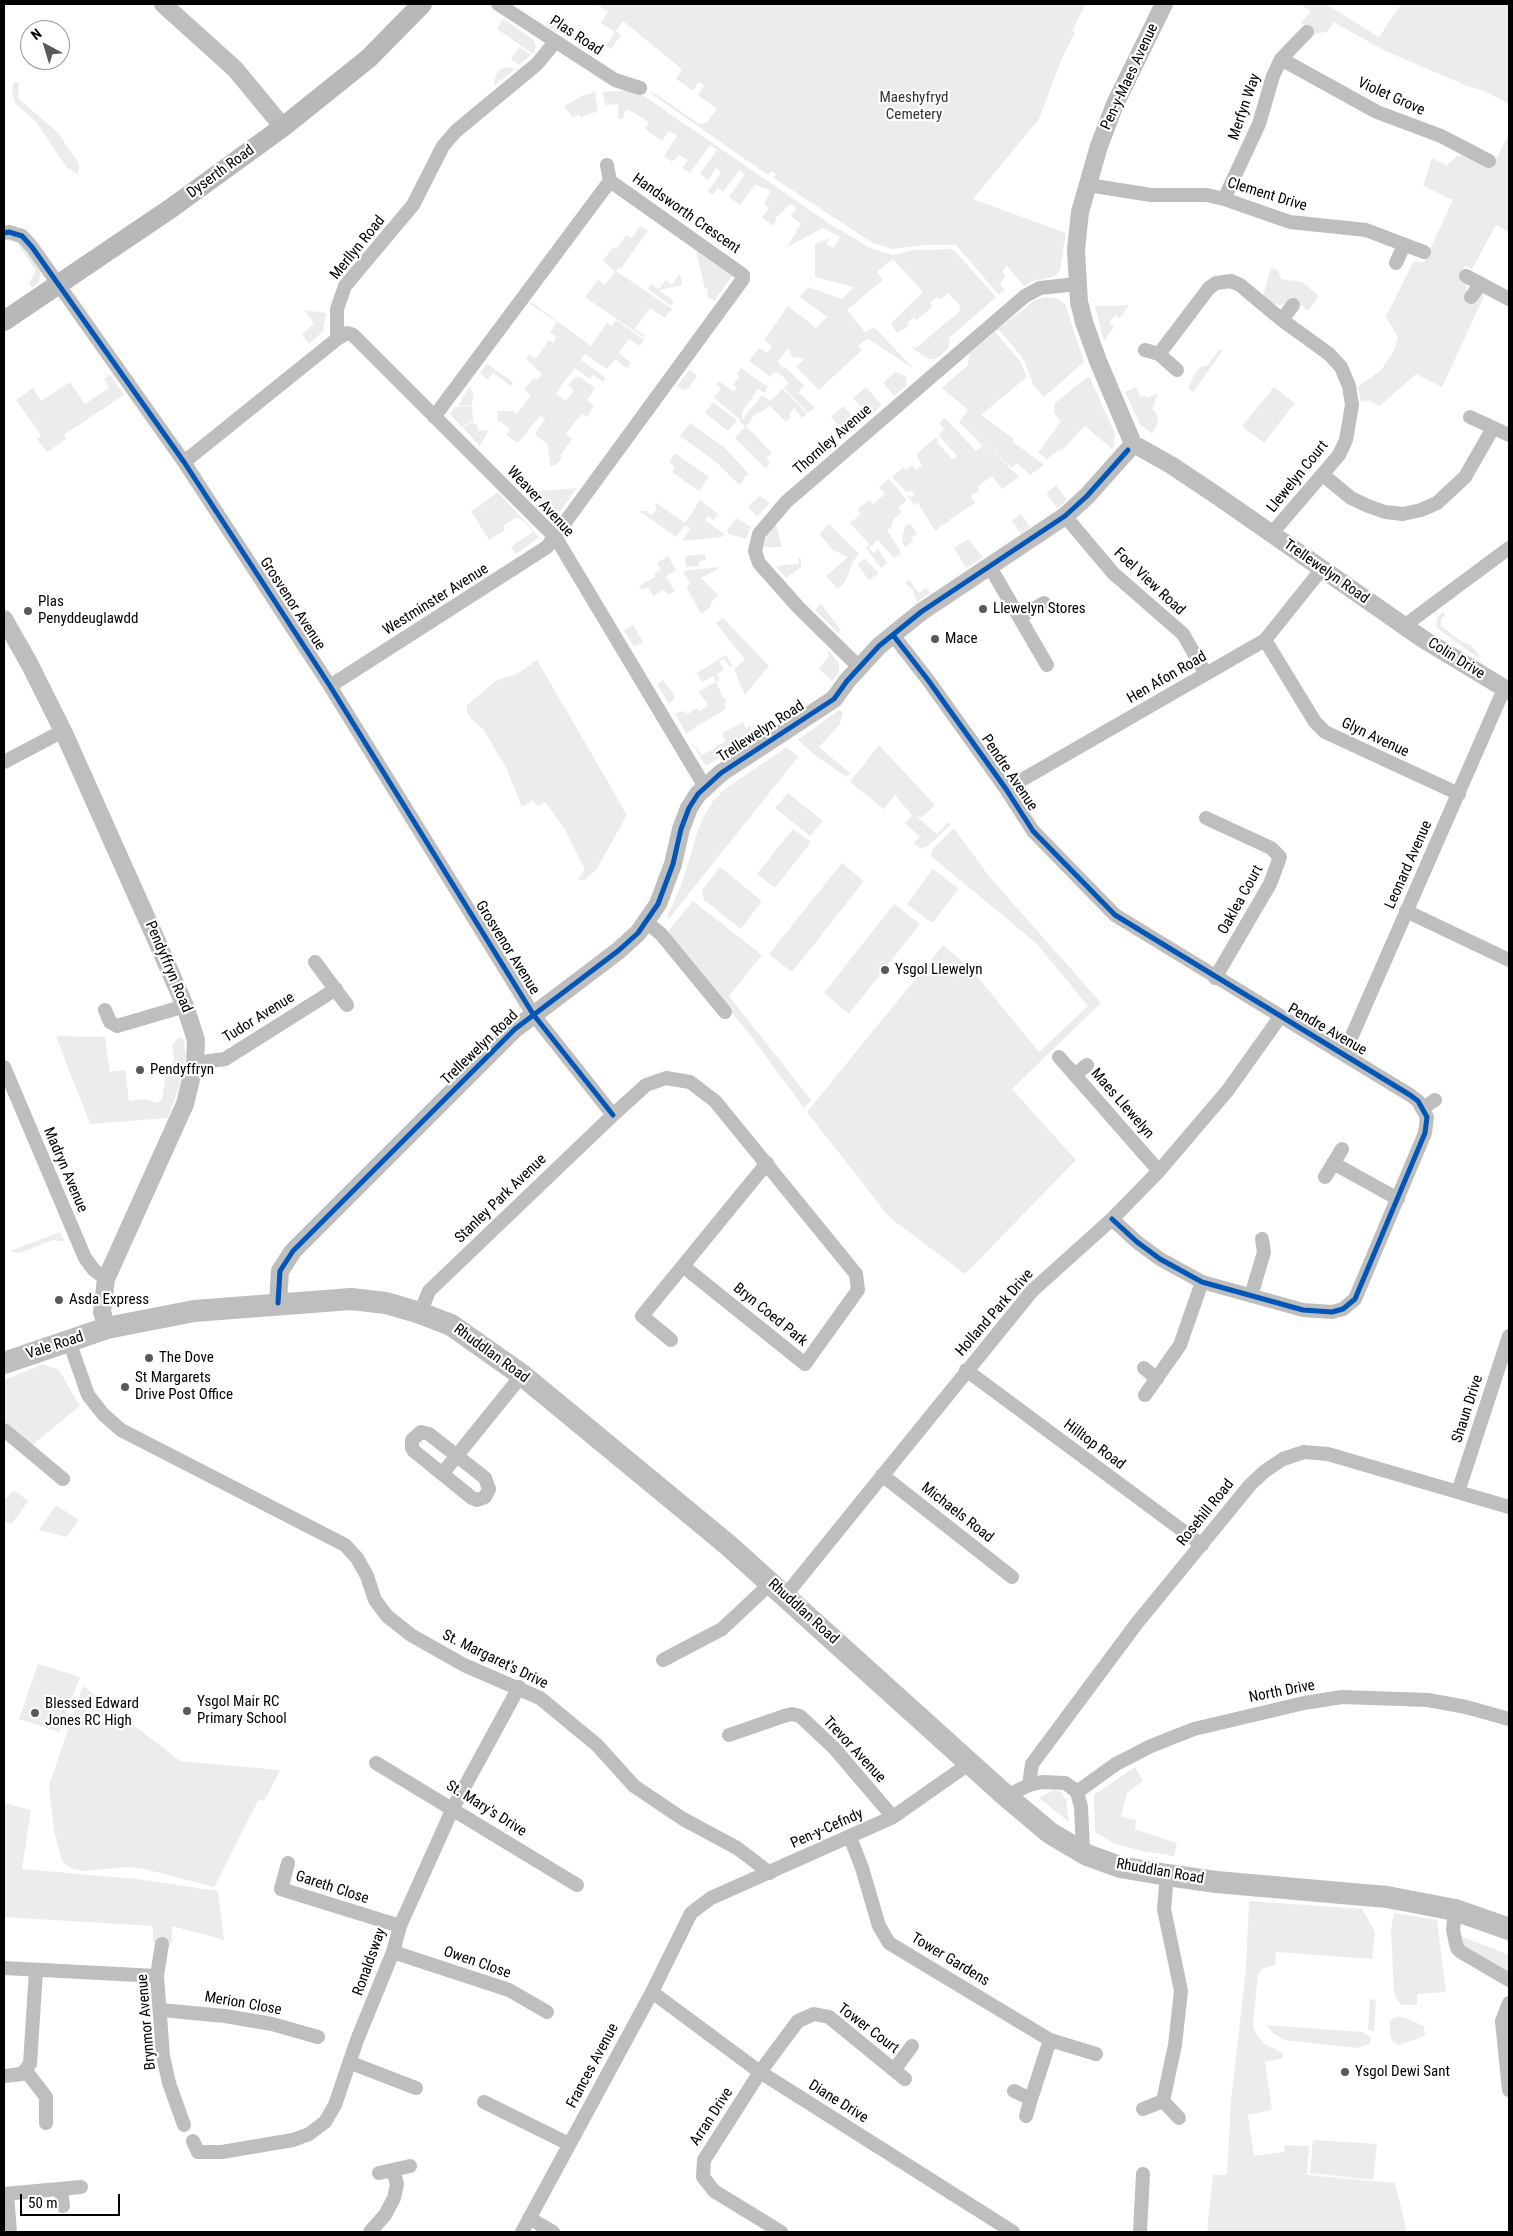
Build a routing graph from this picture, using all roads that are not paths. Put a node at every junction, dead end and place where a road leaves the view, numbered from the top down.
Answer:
1 (163, 4) edge
2 (422, 4) edge
3 (498, 4) edge
4 (1164, 4) edge
5 (1307, 32) dead end
6 (556, 42) junction
7 (1281, 59) junction
8 (640, 88) dead end
9 (283, 127) junction
10 (1489, 161) dead end
11 (607, 165) dead end
12 (610, 182) junction
13 (1088, 184) junction
14 (1224, 199) junction
15 (4, 233) edge
16 (1404, 245) junction
17 (1424, 252) dead end
18 (1396, 263) dead end
19 (1466, 276) dead end
20 (1077, 284) junction
21 (1481, 284) junction
22 (59, 285) junction
23 (1472, 297) dead end
24 (1509, 299) edge
25 (1293, 305) dead end
26 (1282, 320) junction
27 (4, 321) edge
28 (337, 339) junction
29 (1145, 350) dead end
30 (1159, 354) junction
31 (1177, 370) dead end
32 (1470, 416) dead end
33 (434, 417) junction
34 (1493, 428) junction
35 (1509, 436) edge
36 (1133, 445) junction
37 (184, 462) junction
38 (1323, 475) junction
39 (1065, 516) junction
40 (1272, 533) junction
41 (556, 538) junction
42 (1509, 548) edge
43 (990, 567) junction
44 (1321, 570) junction
45 (1044, 603) dead end
46 (1020, 617) junction
47 (4, 619) edge
48 (1404, 626) junction
49 (893, 635) junction
50 (1265, 640) junction
51 (1047, 664) dead end
52 (859, 667) junction
53 (1206, 674) junction
54 (330, 686) junction
55 (1507, 690) edge
56 (63, 731) junction
57 (4, 762) edge
58 (705, 787) junction
59 (1006, 789) junction
60 (1459, 794) junction
61 (1206, 818) dead end
62 (1406, 911) junction
63 (646, 922) junction
64 (1509, 960) edge
65 (315, 962) dead end
66 (1215, 978) junction
67 (336, 989) junction
68 (347, 1005) dead end
69 (185, 1006) junction
70 (105, 1010) dead end
71 (725, 1012) dead end
72 (533, 1014) junction
73 (1280, 1017) junction
74 (1344, 1054) junction
75 (1059, 1057) dead end
76 (195, 1063) junction
77 (1087, 1065) dead end
78 (4, 1067) edge
79 (1075, 1075) junction
80 (613, 1115) junction
81 (1342, 1148) dead end
82 (767, 1163) junction
83 (1333, 1163) junction
84 (1159, 1171) junction
85 (1325, 1177) dead end
86 (1398, 1199) junction
87 (1112, 1219) junction
88 (1262, 1239) dead end
89 (683, 1266) junction
90 (106, 1279) junction
91 (1202, 1282) junction
92 (1251, 1296) junction
93 (278, 1303) junction
94 (420, 1313) junction
95 (107, 1328) junction
96 (1509, 1336) edge
97 (671, 1340) dead end
98 (69, 1341) junction
99 (4, 1363) edge
100 (1144, 1368) dead end
101 (966, 1370) junction
102 (522, 1375) junction
103 (1157, 1379) junction
104 (1145, 1395) dead end
105 (4, 1430) edge
106 (457, 1455) junction
107 (442, 1474) junction
108 (882, 1476) junction
109 (63, 1479) dead end
110 (1458, 1492) junction
111 (1509, 1507) edge
112 (1202, 1545) junction
113 (1012, 1577) dead end
114 (778, 1590) junction
115 (663, 1660) dead end
116 (519, 1687) junction
117 (1509, 1719) edge
118 (730, 1735) dead end
119 (376, 1763) dead end
120 (970, 1763) junction
121 (1029, 1785) junction
122 (1078, 1792) junction
123 (1006, 1796) junction
124 (453, 1808) junction
125 (893, 1817) junction
126 (850, 1837) junction
127 (1083, 1851) junction
128 (288, 1863) dead end
129 (770, 1873) junction
130 (1167, 1875) junction
131 (577, 1885) dead end
132 (1455, 1910) junction
133 (691, 1913) joint
134 (400, 1926) junction
135 (1509, 1929) edge
136 (162, 1944) dead end
137 (393, 1952) junction
138 (4, 1968) edge
139 (36, 1970) junction
140 (157, 1976) junction
141 (1509, 1980) edge
142 (652, 1992) junction
143 (1509, 2003) edge
144 (161, 2010) junction
145 (547, 2012) dead end
146 (318, 2037) dead end
147 (1050, 2040) junction
148 (912, 2046) dead end
149 (1096, 2054) dead end
150 (351, 2063) junction
151 (26, 2071) junction
152 (760, 2072) junction
153 (4, 2076) edge
154 (416, 2088) dead end
155 (1509, 2090) edge
156 (1014, 2091) dead end
157 (1032, 2098) junction
158 (1163, 2101) junction
159 (484, 2102) dead end
160 (1143, 2109) dead end
161 (1026, 2116) dead end
162 (1179, 2118) dead end
163 (46, 2123) dead end
164 (184, 2125) dead end
165 (193, 2141) dead end
166 (569, 2144) junction
167 (410, 2166) dead end
168 (394, 2170) junction
169 (379, 2173) dead end
170 (1143, 2174) dead end
171 (81, 2187) dead end
172 (61, 2189) junction
173 (5, 2194) edge
174 (63, 2206) dead end
175 (530, 2218) junction
176 (10, 2232) edge
177 (370, 2232) edge
178 (522, 2232) edge
179 (553, 2232) edge
180 (781, 2232) edge
181 (1013, 2232) edge
182 (1140, 2232) edge

1 - 9 street
2 - 9 main road, Dyserth Road
3 - 6 street, Plas Road
4 - 13 street, Pen-y-Maes Avenue
5 - 7 street, Merfyn Way
6 - 8 street, Plas Road
6 - 28 street, Merllyn Road
7 - 10 street, Violet Grove
7 - 14 street, Merfyn Way
9 - 22 main road, Dyserth Road
11 - 12 street
12 - 33 street, Handsworth Crescent
12 - 41 street, Handsworth Crescent
13 - 14 street, Clement Drive
13 - 20 street, Pen-y-Maes Avenue
14 - 16 street, Clement Drive
15 - 22 street, Grosvenor Avenue
16 - 17 street, Clement Drive
16 - 18 street
19 - 21 street
20 - 36 street, Pen-y-Maes Avenue
20 - 52 street, Thornley Avenue
21 - 23 street
21 - 24 street
22 - 27 main road, Dyserth Road
22 - 37 street, Grosvenor Avenue
25 - 26 street
26 - 30 street, Llewelyn Court
26 - 38 street, Llewelyn Court
28 - 33 street, Weaver Avenue
28 - 37 street
29 - 30 street
30 - 31 street
32 - 34 street
33 - 41 street, Weaver Avenue
34 - 35 street
34 - 38 street
36 - 39 street, Trellewelyn Road
36 - 40 street, Trellewelyn Road
37 - 54 street, Grosvenor Avenue
38 - 40 street, Llewelyn Court
39 - 43 street, Trellewelyn Road
39 - 53 street, Foel View Road
40 - 44 street, Trellewelyn Road
41 - 54 street, Westminster Avenue
41 - 58 street, Weaver Avenue
42 - 48 street
43 - 46 street
43 - 49 street, Trellewelyn Road
44 - 48 street, Trellewelyn Road
44 - 50 street, Hen Afon Road
45 - 46 street
46 - 51 street
47 - 56 street, Pendyffryn Road
48 - 55 street, Colin Drive
49 - 52 street, Trellewelyn Road
49 - 59 street, Pendre Avenue
50 - 53 street, Hen Afon Road
50 - 60 street, Glyn Avenue
52 - 58 street, Trellewelyn Road
53 - 59 street, Hen Afon Road
54 - 72 street, Grosvenor Avenue
55 - 60 street, Leonard Avenue
56 - 57 street
56 - 69 street, Pendyffryn Road
58 - 63 street, Trellewelyn Road
59 - 66 street, Pendre Avenue
60 - 62 street, Leonard Avenue
61 - 66 street, Oaklea Court
62 - 64 street
62 - 74 street, Leonard Avenue
63 - 71 street
63 - 72 street, Trellewelyn Road
65 - 67 street
66 - 73 street, Pendre Avenue
67 - 68 street
67 - 76 street, Tudor Avenue
69 - 70 street
69 - 76 street, Pendyffryn Road
72 - 80 street, Grosvenor Avenue
72 - 93 street, Trellewelyn Road
73 - 74 street, Pendre Avenue
73 - 84 street, Holland Park Drive
74 - 86 street, Pendre Avenue
75 - 79 street, Maes Llewelyn
76 - 90 street, Pendyffryn Road
77 - 79 street
78 - 90 street, Madryn Avenue
79 - 84 street, Maes Llewelyn
80 - 82 street, Bryn Coed Park
80 - 94 street, Stanley Park Avenue
81 - 83 street
82 - 89 street
82 - 89 street, Bryn Coed Park
83 - 85 street
83 - 86 street
84 - 87 street, Holland Park Drive
86 - 92 street, Pendre Avenue
87 - 91 street, Pendre Avenue
87 - 101 street, Holland Park Drive
88 - 92 street
89 - 97 street
90 - 95 street, Pendyffryn Road
91 - 92 street, Pendre Avenue
91 - 103 street
93 - 94 main road, Rhuddlan Road
93 - 95 main road, Rhuddlan Road
94 - 102 main road, Rhuddlan Road
95 - 98 main road, Vale Road
96 - 110 street, Shaun Drive
98 - 99 main road, Vale Road
98 - 116 street, St. Margaret's Drive
100 - 103 street
101 - 108 street, Holland Park Drive
101 - 112 street, Hilltop Road
102 - 106 street
102 - 114 main road, Rhuddlan Road
103 - 104 street
105 - 109 street
106 - 107 street
106 - 107 street
106 - 107 street
108 - 113 street, Michaels Road
108 - 114 street, Holland Park Drive
110 - 111 street, Rosehill Road
110 - 112 street, Rosehill Road
112 - 121 street, Rosehill Road
114 - 115 street, Holland Park Drive
114 - 120 main road, Rhuddlan Road
116 - 124 street, Ronaldsway
116 - 129 street, St. Margaret's Drive
117 - 122 street, North Drive
118 - 125 street, Trevor Avenue
119 - 124 street, St. Mary's Drive
120 - 123 main road, Rhuddlan Road
120 - 125 street, Pen-y-Cefndy
121 - 122 street
121 - 123 street
122 - 127 street
123 - 127 main road, Rhuddlan Road
124 - 131 street, St. Mary's Drive
124 - 134 street, Ronaldsway
125 - 126 street, Pen-y-Cefndy
126 - 129 street, Pen-y-Cefndy
126 - 147 street, Tower Gardens
127 - 130 main road, Rhuddlan Road
128 - 134 street, Gareth Close
129 - 133 street, Pen-y-Cefndy
130 - 132 main road, Rhuddlan Road
130 - 158 street
132 - 135 main road, Rhuddlan Road
132 - 141 street
133 - 142 street, Frances Avenue
134 - 137 street, Ronaldsway
136 - 140 street, Brynmor Avenue
137 - 145 street, Owen Close
137 - 150 street, Ronaldsway
138 - 139 street
139 - 140 street
139 - 151 street
140 - 144 street, Brynmor Avenue
142 - 152 street, Diane Drive
142 - 166 street, Frances Avenue
143 - 155 street
144 - 146 street, Merion Close
144 - 164 street, Brynmor Avenue
147 - 149 street, Tower Gardens
147 - 157 street
148 - 152 street, Tower Court
150 - 154 street
150 - 165 street, Ronaldsway
151 - 153 street
151 - 163 street
152 - 180 street, Arran Drive
152 - 181 street, Diane Drive
156 - 157 street
157 - 161 street
158 - 160 street
158 - 162 street
159 - 166 street
166 - 175 street, Frances Avenue
167 - 168 street
168 - 169 street
168 - 177 street
170 - 182 street
171 - 172 street
172 - 173 street
172 - 174 street
173 - 176 street
175 - 178 street, Frances Avenue
175 - 179 street

